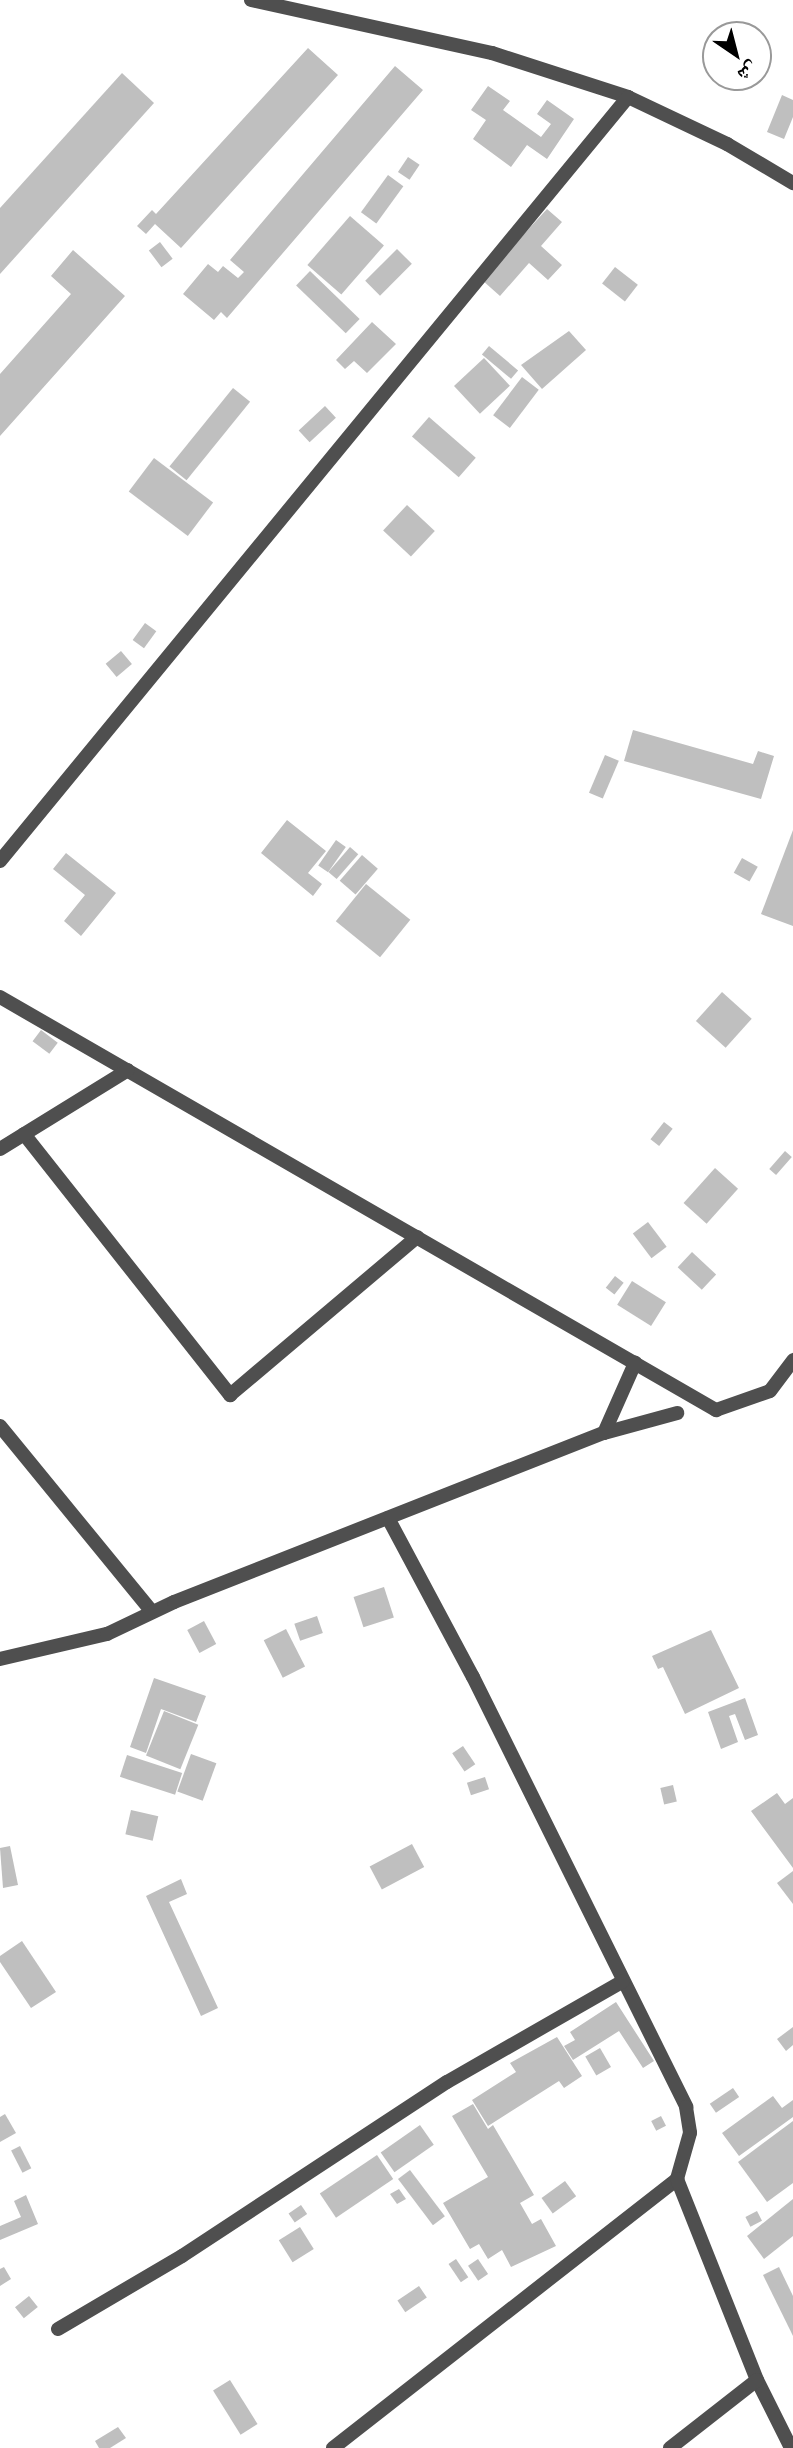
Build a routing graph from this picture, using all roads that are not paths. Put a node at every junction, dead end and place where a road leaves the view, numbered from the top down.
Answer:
1 (251, 0) edge
2 (628, 97) junction
3 (793, 183) edge
4 (0, 861) edge
5 (0, 997) edge
6 (128, 1070) junction
7 (23, 1134) junction
8 (0, 1149) edge
9 (417, 1237) junction
10 (793, 1360) edge
11 (635, 1363) junction
12 (677, 1413) dead end
13 (0, 1426) edge
14 (604, 1433) junction
15 (388, 1518) junction
16 (152, 1612) junction
17 (0, 1659) edge
18 (623, 1980) junction
19 (677, 2179) junction
20 (58, 2329) dead end
21 (757, 2380) junction
22 (333, 2448) edge
23 (670, 2448) edge
24 (791, 2448) edge

1 - 2 street
2 - 3 street
2 - 4 street
5 - 6 street
6 - 7 street
6 - 9 street
7 - 8 street
7 - 9 street
9 - 11 street
10 - 11 street
11 - 14 street
12 - 14 street
13 - 16 street
14 - 15 street
15 - 16 street
15 - 18 street
16 - 17 street
18 - 19 street
18 - 20 street
19 - 21 street
19 - 22 street
21 - 23 street
21 - 24 street

